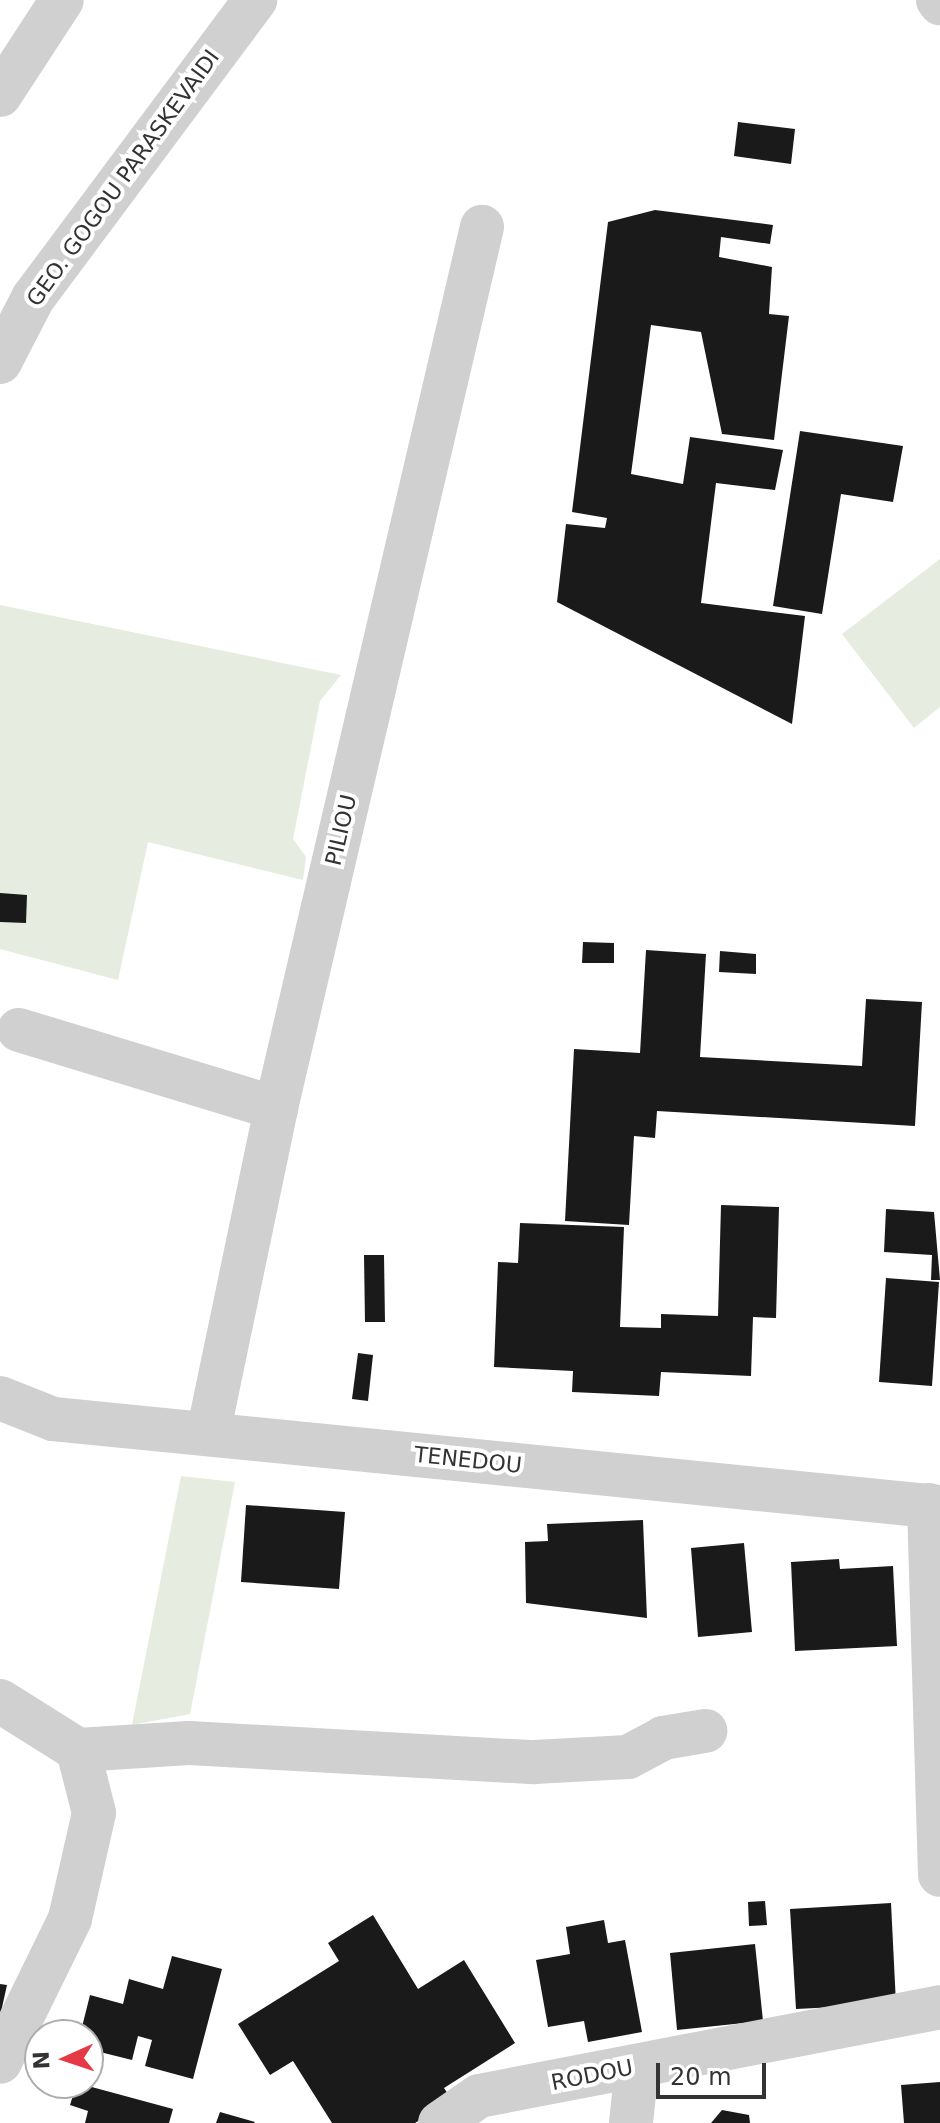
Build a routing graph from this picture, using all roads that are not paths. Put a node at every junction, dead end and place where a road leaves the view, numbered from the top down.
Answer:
1 (62, 0) edge
2 (255, 0) edge
3 (0, 95) edge
4 (482, 227) dead end
5 (0, 362) edge
6 (19, 1030) dead end
7 (276, 1108) junction
8 (0, 1398) edge
9 (208, 1434) junction
10 (934, 1506) edge
11 (0, 1701) edge
12 (705, 1731) dead end
13 (78, 1750) junction
14 (940, 1875) edge
15 (940, 2007) edge
16 (0, 2062) edge
17 (637, 2066) junction
18 (440, 2123) edge
19 (631, 2123) edge

1 - 3 street
2 - 5 street, GEO. GOGOU PARASKEVAIDI
4 - 7 street, PILIOU
6 - 7 street
7 - 9 street, PILIOU
8 - 9 street, TENEDOU
9 - 10 street, TENEDOU
10 - 14 street
11 - 13 street
12 - 13 street
13 - 16 street
15 - 17 street, RODOU
17 - 18 street, RODOU
17 - 19 street

